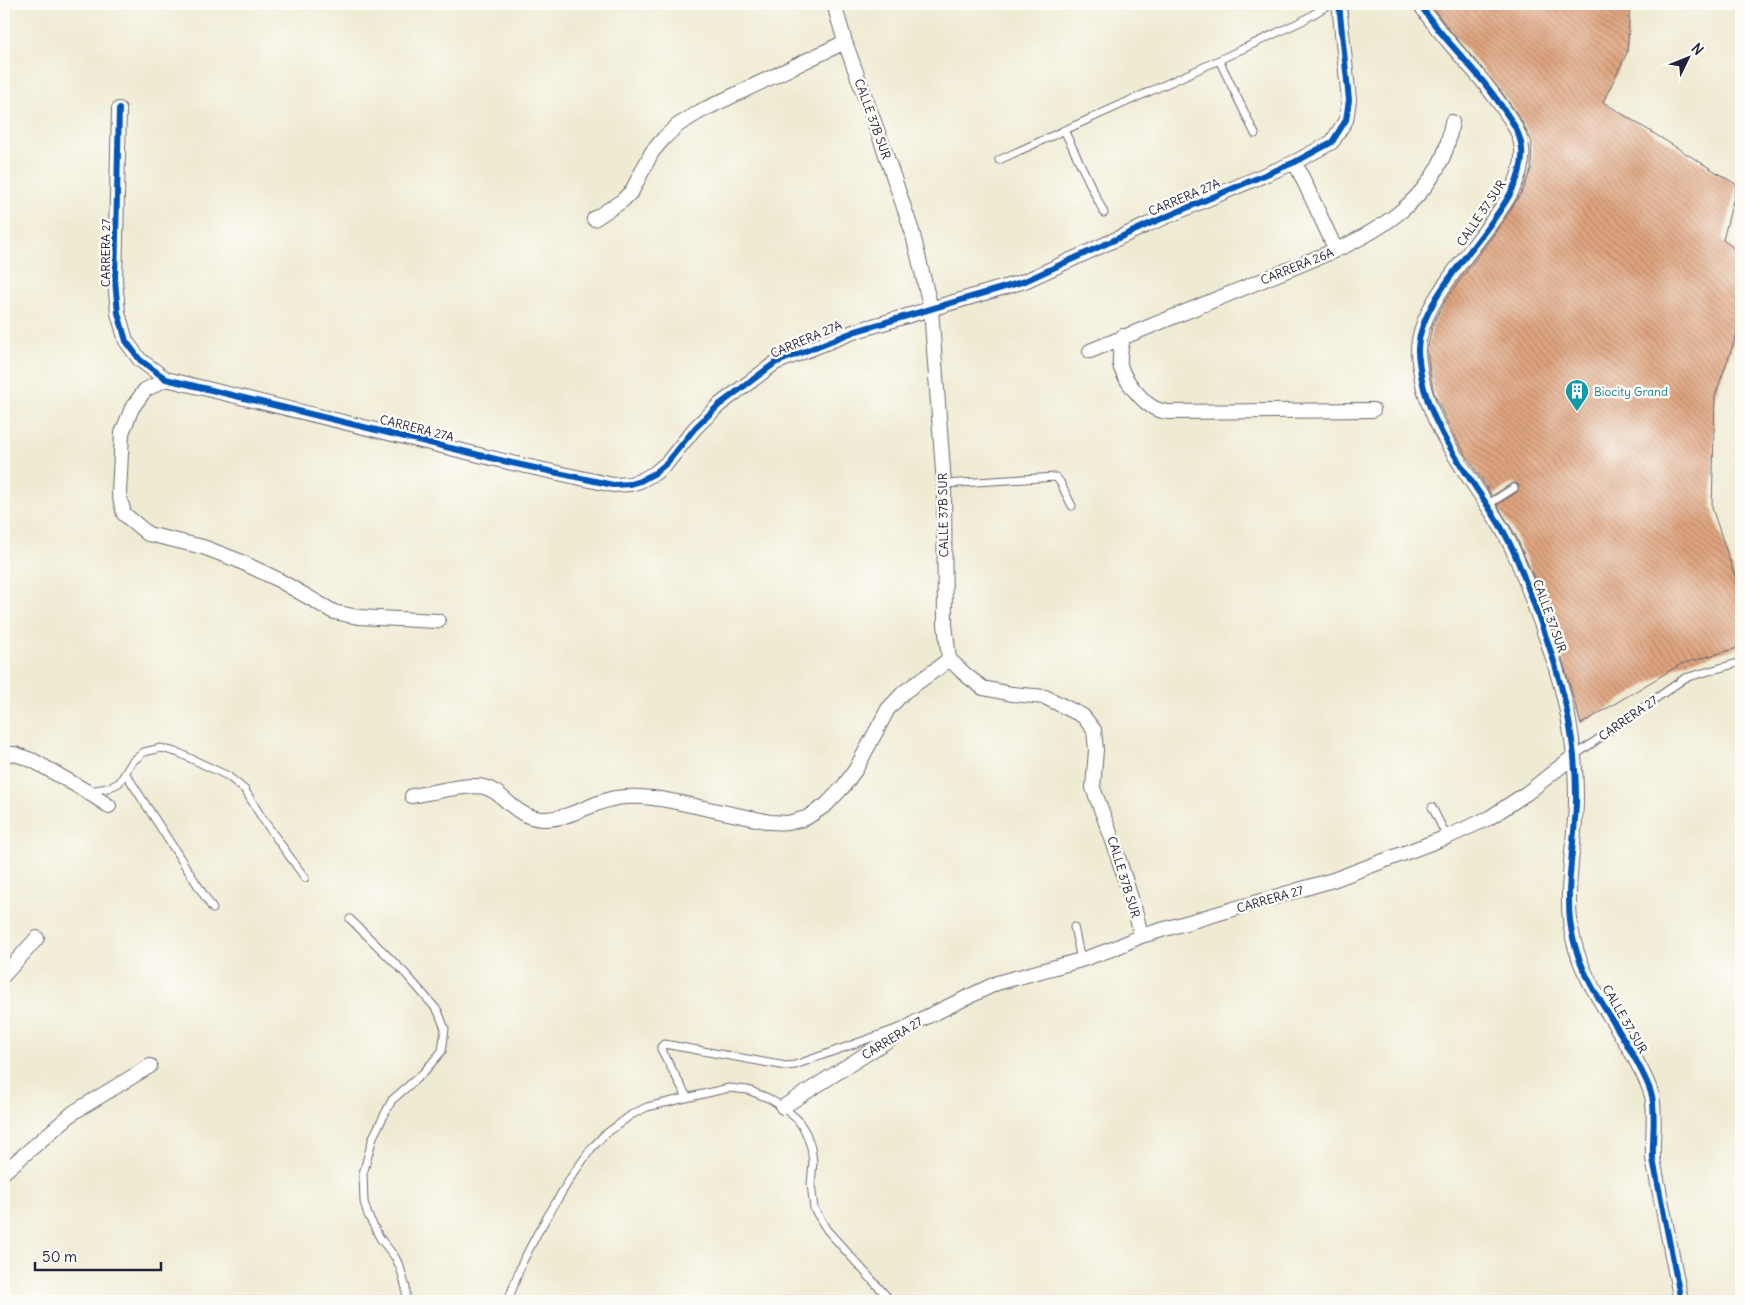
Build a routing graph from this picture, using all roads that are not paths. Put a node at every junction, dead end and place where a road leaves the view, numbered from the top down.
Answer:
1 (834, 4) edge
2 (1330, 4) edge
3 (1339, 4) edge
4 (1420, 4) edge
5 (845, 42) junction
6 (1219, 60) junction
7 (119, 109) dead end
8 (1452, 122) dead end
9 (1064, 130) junction
10 (1255, 134) dead end
11 (999, 160) dead end
12 (1294, 162) junction
13 (1104, 213) dead end
14 (594, 219) dead end
15 (1336, 250) junction
16 (931, 310) junction
17 (1123, 336) junction
18 (1090, 350) dead end
19 (166, 379) junction
20 (1373, 410) dead end
21 (944, 484) junction
22 (1514, 488) dead end
23 (1072, 506) dead end
24 (1487, 506) junction
25 (438, 621) dead end
26 (949, 659) junction
27 (1741, 662) edge
28 (4, 754) edge
29 (1574, 756) junction
30 (126, 774) junction
31 (86, 791) junction
32 (412, 796) dead end
33 (110, 806) dead end
34 (1432, 806) dead end
35 (1447, 837) junction
36 (306, 878) dead end
37 (213, 909) dead end
38 (350, 919) dead end
39 (1074, 928) dead end
40 (1141, 936) junction
41 (37, 938) dead end
42 (1081, 960) junction
43 (4, 975) edge
44 (918, 1021) junction
45 (150, 1066) dead end
46 (687, 1097) junction
47 (783, 1106) junction
48 (4, 1172) edge
49 (406, 1301) edge
50 (508, 1301) edge
51 (891, 1301) edge
52 (1681, 1301) edge

1 - 5 street, CALLE 37B SUR
2 - 6 lane
3 - 12 street, CARRERA 27A
4 - 24 street, CALLE 37 SUR
5 - 14 street
5 - 16 street, CALLE 37B SUR
6 - 9 lane
6 - 10 lane
7 - 19 street, CARRERA 27
8 - 15 street, CARRERA 26A
9 - 11 lane
9 - 13 lane
12 - 15 street
12 - 16 street, CARRERA 27A
15 - 17 street, CARRERA 26A
16 - 19 street, CARRERA 27A
16 - 21 street, CALLE 37B SUR
17 - 18 street, CARRERA 26A
17 - 20 street
19 - 25 street
21 - 23 lane
21 - 26 street, CALLE 37B SUR
22 - 24 lane
24 - 29 street, CALLE 37 SUR
26 - 32 street
26 - 40 street, CALLE 37B SUR
27 - 29 lane, CARRERA 27
28 - 31 street
29 - 35 street, CARRERA 27
29 - 52 street, CALLE 37 SUR
30 - 31 lane
30 - 36 lane
30 - 37 lane
31 - 33 street
34 - 35 lane
35 - 40 street, CARRERA 27
38 - 49 lane
39 - 42 lane
40 - 42 street, CARRERA 27
41 - 43 street
42 - 44 street, CARRERA 27
44 - 46 lane
44 - 47 street, CARRERA 27
45 - 48 street
46 - 47 lane
46 - 50 lane
47 - 51 lane

